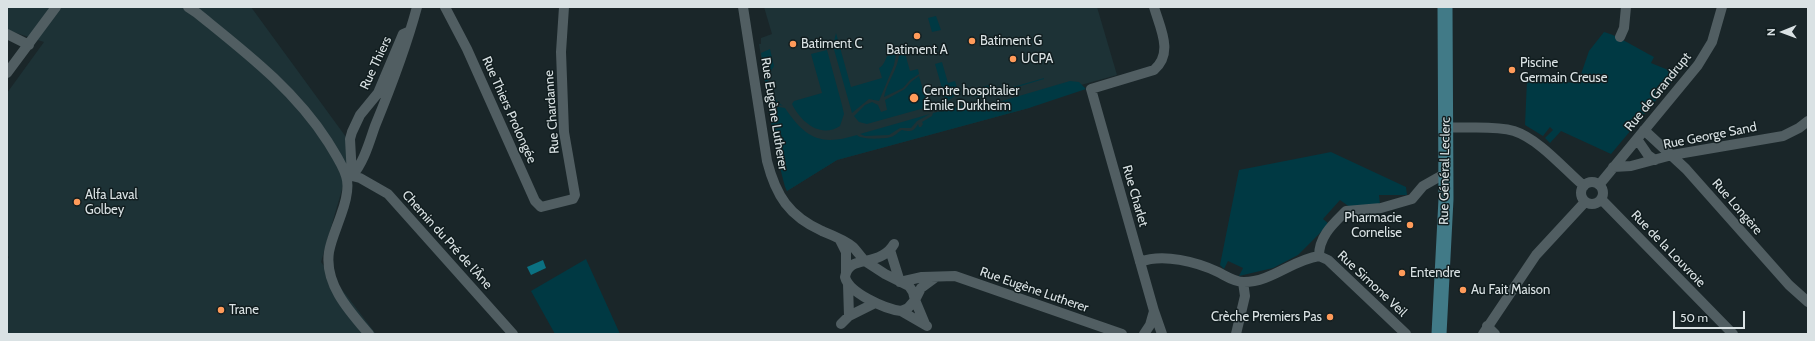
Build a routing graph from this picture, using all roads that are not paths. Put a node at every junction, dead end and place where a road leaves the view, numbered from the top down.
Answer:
1 (56, 7) edge
2 (188, 7) edge
3 (417, 7) edge
4 (445, 7) edge
5 (564, 7) edge
6 (743, 7) edge
7 (1154, 7) edge
8 (1445, 7) edge
9 (1626, 7) edge
10 (1722, 7) edge
11 (410, 31) junction
12 (7, 34) edge
13 (1620, 37) dead end
14 (29, 45) junction
15 (7, 73) edge
16 (1807, 124) edge
17 (1446, 127) junction
18 (1644, 130) junction
19 (1637, 139) junction
20 (1672, 155) junction
21 (1655, 160) junction
22 (1613, 167) junction
23 (1446, 173) junction
24 (349, 176) junction
25 (1599, 185) junction
26 (1584, 186) junction
27 (1602, 199) junction
28 (1585, 202) junction
29 (558, 204) joint
30 (840, 240) junction
31 (1319, 256) junction
32 (865, 261) junction
33 (1140, 262) junction
34 (846, 273) junction
35 (936, 277) junction
36 (900, 282) junction
37 (1243, 282) junction
38 (848, 284) junction
39 (914, 300) junction
40 (1808, 302) edge
41 (875, 303) junction
42 (901, 311) junction
43 (1154, 311) junction
44 (849, 316) junction
45 (841, 324) dead end
46 (1485, 330) edge
47 (369, 334) edge
48 (513, 334) edge
49 (1122, 334) edge
50 (1144, 334) edge
51 (1162, 334) edge
52 (1236, 334) edge
53 (1406, 334) edge
54 (1439, 334) edge
55 (1496, 334) edge
56 (1733, 334) edge

1 - 14 street
2 - 24 street
3 - 11 street, Rue Thiers
4 - 29 street, Rue Thiers Prolongée
5 - 29 street, Rue Chardanne
6 - 30 street, Rue Eugène Lutherer
7 - 33 street, Rue Charlet
8 - 17 main road, Rue Général Leclerc
9 - 13 street
10 - 18 street, Rue de Grandrupt
11 - 24 street, Rue Thiers
11 - 24 street, Rue Thiers
12 - 14 street
14 - 15 street
16 - 20 street, Rue George Sand
17 - 23 main road, Rue Général Leclerc
17 - 26 street
18 - 19 street, Rue de Grandrupt
18 - 20 street, Rue Longère
19 - 21 street
19 - 22 street, Rue de Grandrupt
20 - 21 street, Rue George Sand
20 - 40 street, Rue Longère
21 - 22 street, Rue George Sand
22 - 25 street, Rue de Grandrupt
23 - 31 street
23 - 54 main road, Rue Général Leclerc
24 - 47 street
24 - 48 street, Chemin du Pré de l'Âne
25 - 26 street
25 - 27 street
26 - 28 street
27 - 28 street
27 - 56 street, Rue de la Louvroie
28 - 46 street
30 - 32 street, Rue Eugène Lutherer
30 - 34 street
31 - 37 street
31 - 53 street, Rue Simone Veil
32 - 34 street
32 - 36 street, Rue Eugène Lutherer
32 - 36 street
33 - 37 street
33 - 43 street, Rue Charlet
34 - 38 street
35 - 36 street, Rue Eugène Lutherer
35 - 39 street
35 - 49 street, Rue Eugène Lutherer
36 - 39 street
37 - 52 street
38 - 41 street
38 - 44 street
39 - 42 street
39 - 42 street
41 - 42 street
41 - 44 street
43 - 50 street
43 - 51 street, Rue Charlet
44 - 45 street
46 - 55 street

